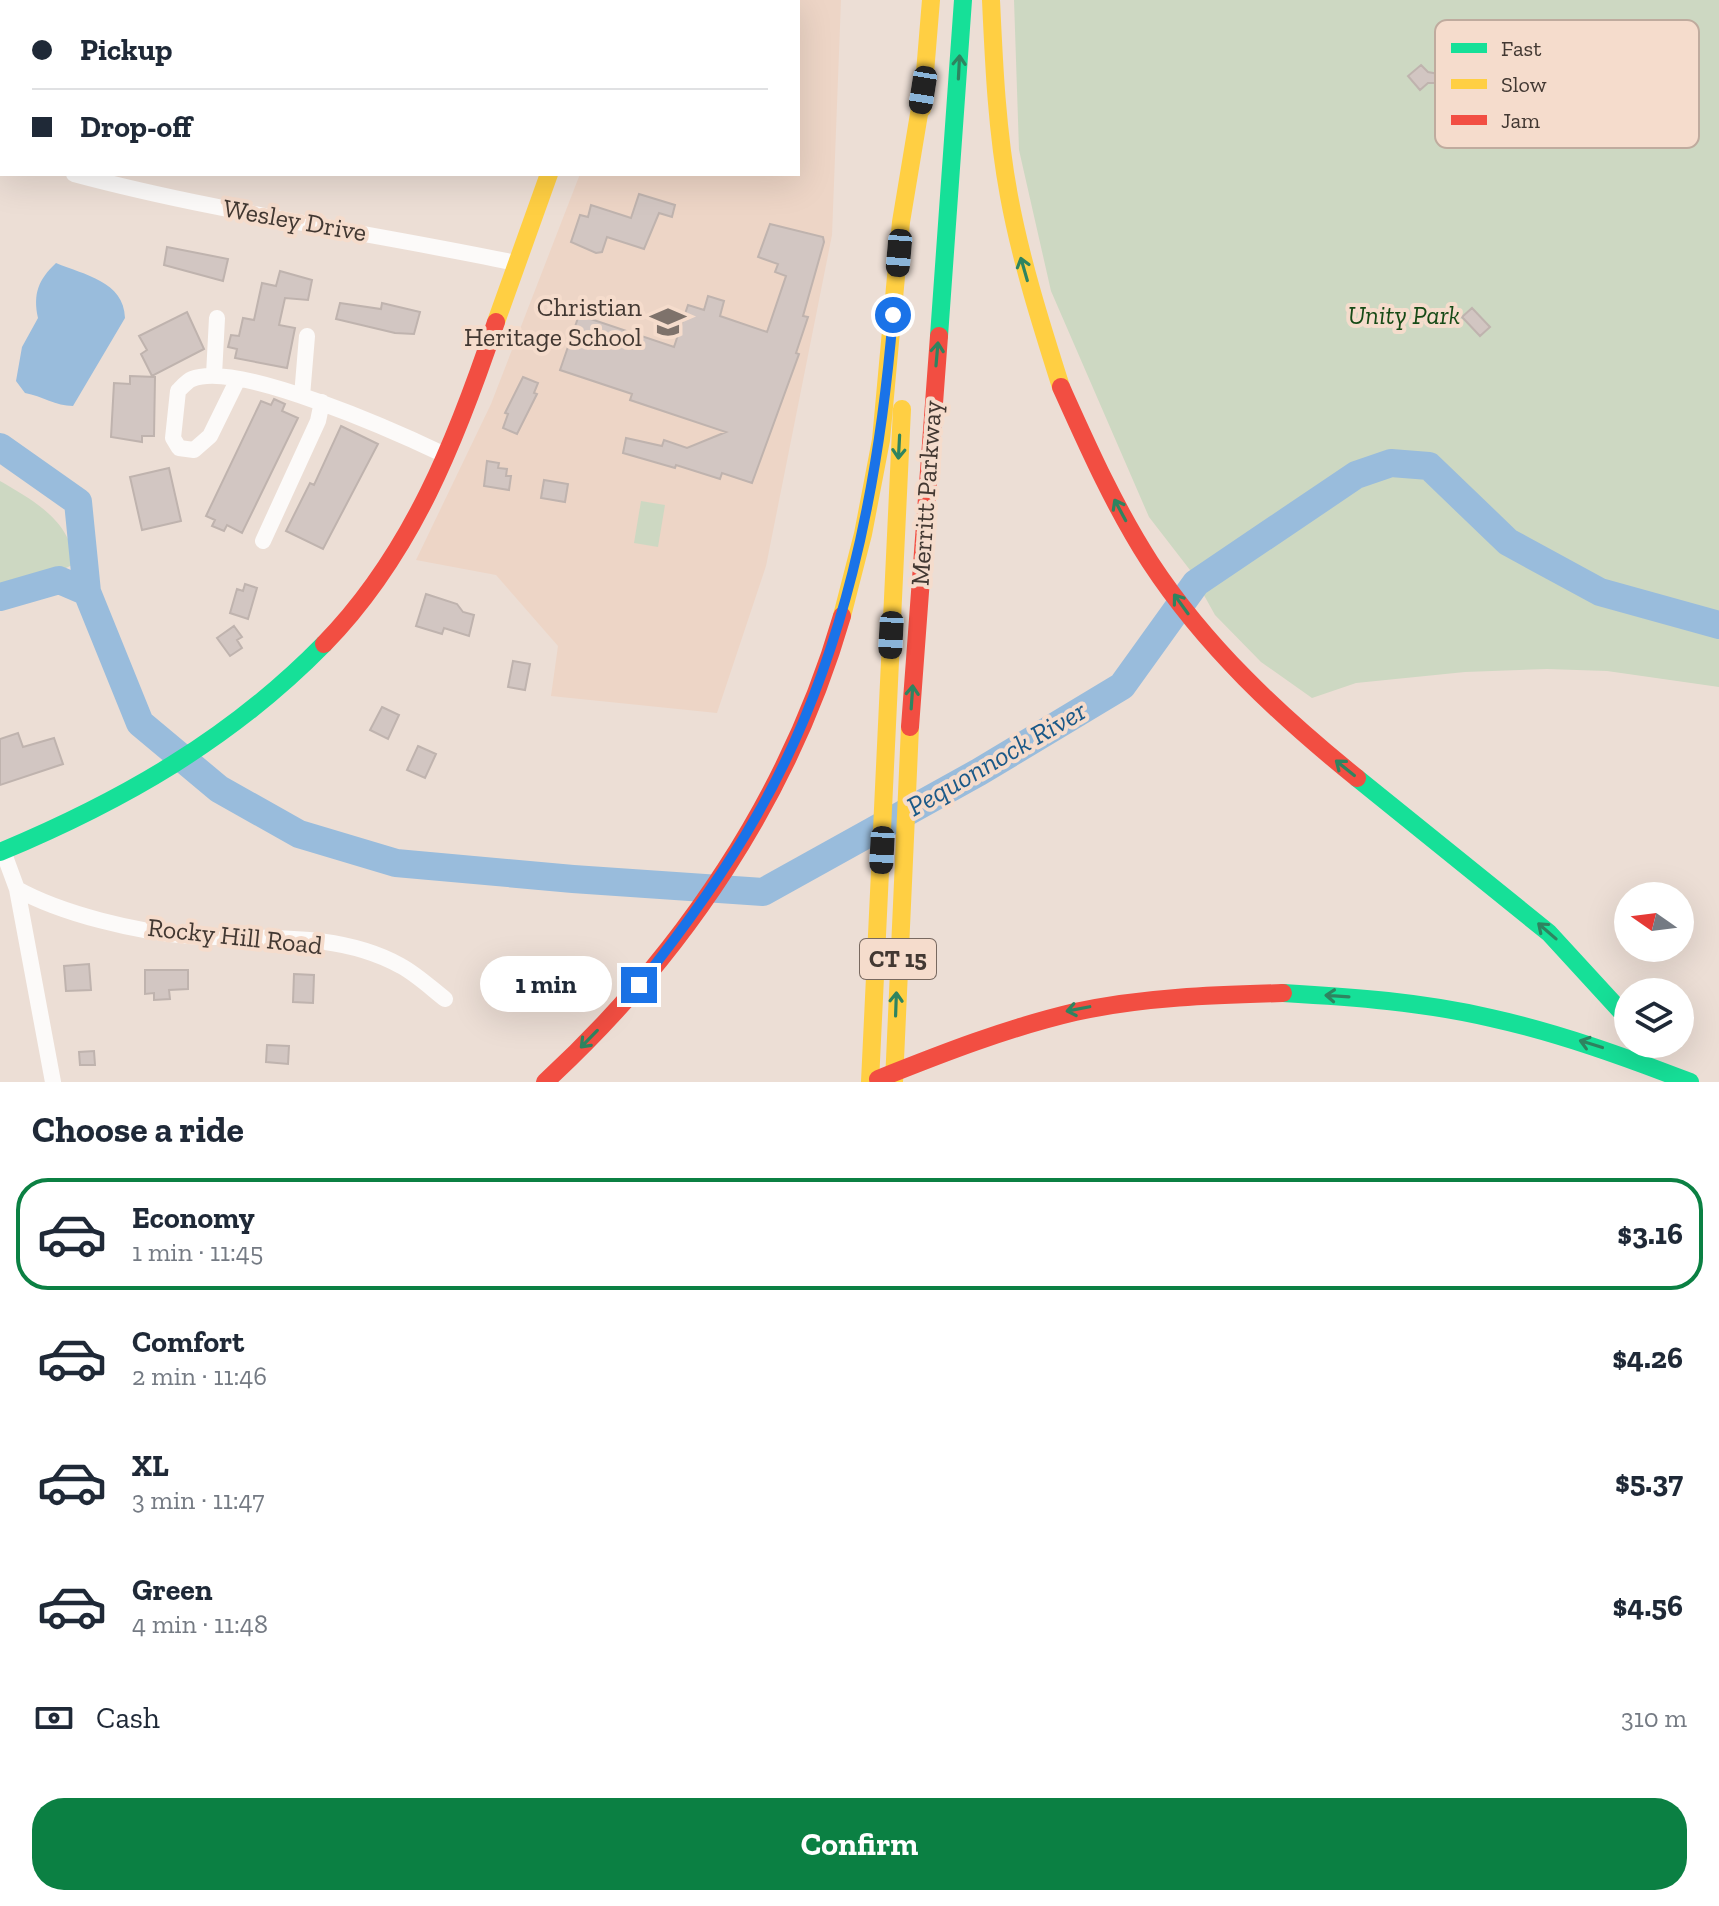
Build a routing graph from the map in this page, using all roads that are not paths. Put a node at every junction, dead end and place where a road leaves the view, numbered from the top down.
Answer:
1 (931, 0) edge
2 (963, 0) edge
3 (991, 0) edge
4 (923, 90) junction
5 (83, 176) edge
6 (548, 176) edge
7 (516, 263) junction
8 (217, 318) dead end
9 (307, 336) dead end
10 (214, 375) junction
11 (237, 381) junction
12 (302, 396) junction
13 (322, 402) junction
14 (445, 455) junction
15 (263, 541) dead end
16 (2, 851) edge
17 (17, 889) junction
18 (445, 999) dead end
19 (1614, 1001) edge
20 (934, 1054) junction
21 (1657, 1058) edge
22 (53, 1082) edge
23 (545, 1082) edge
24 (871, 1082) edge
25 (883, 1082) edge
26 (894, 1082) edge
27 (1671, 1082) edge
28 (1690, 1082) edge

1 - 4 main road, Merritt Parkway / CT 15
26 -> 2 main road, Merritt Parkway / CT 15
19 -> 3 main road
4 -> 23 main road
4 -> 24 main road, Merritt Parkway / CT 15
5 - 7 street, Wesley Drive
6 - 7 main road
7 - 14 main road
8 - 10 street
9 - 12 street
10 - 11 street
10 - 11 street
11 - 12 street
12 - 13 street
13 - 14 street
13 - 15 street
14 - 16 main road
16 - 17 street
17 - 18 street, Rocky Hill Road
17 - 22 street
20 - 24 main road
20 - 25 main road
28 -> 20 main road
21 - 27 main road

